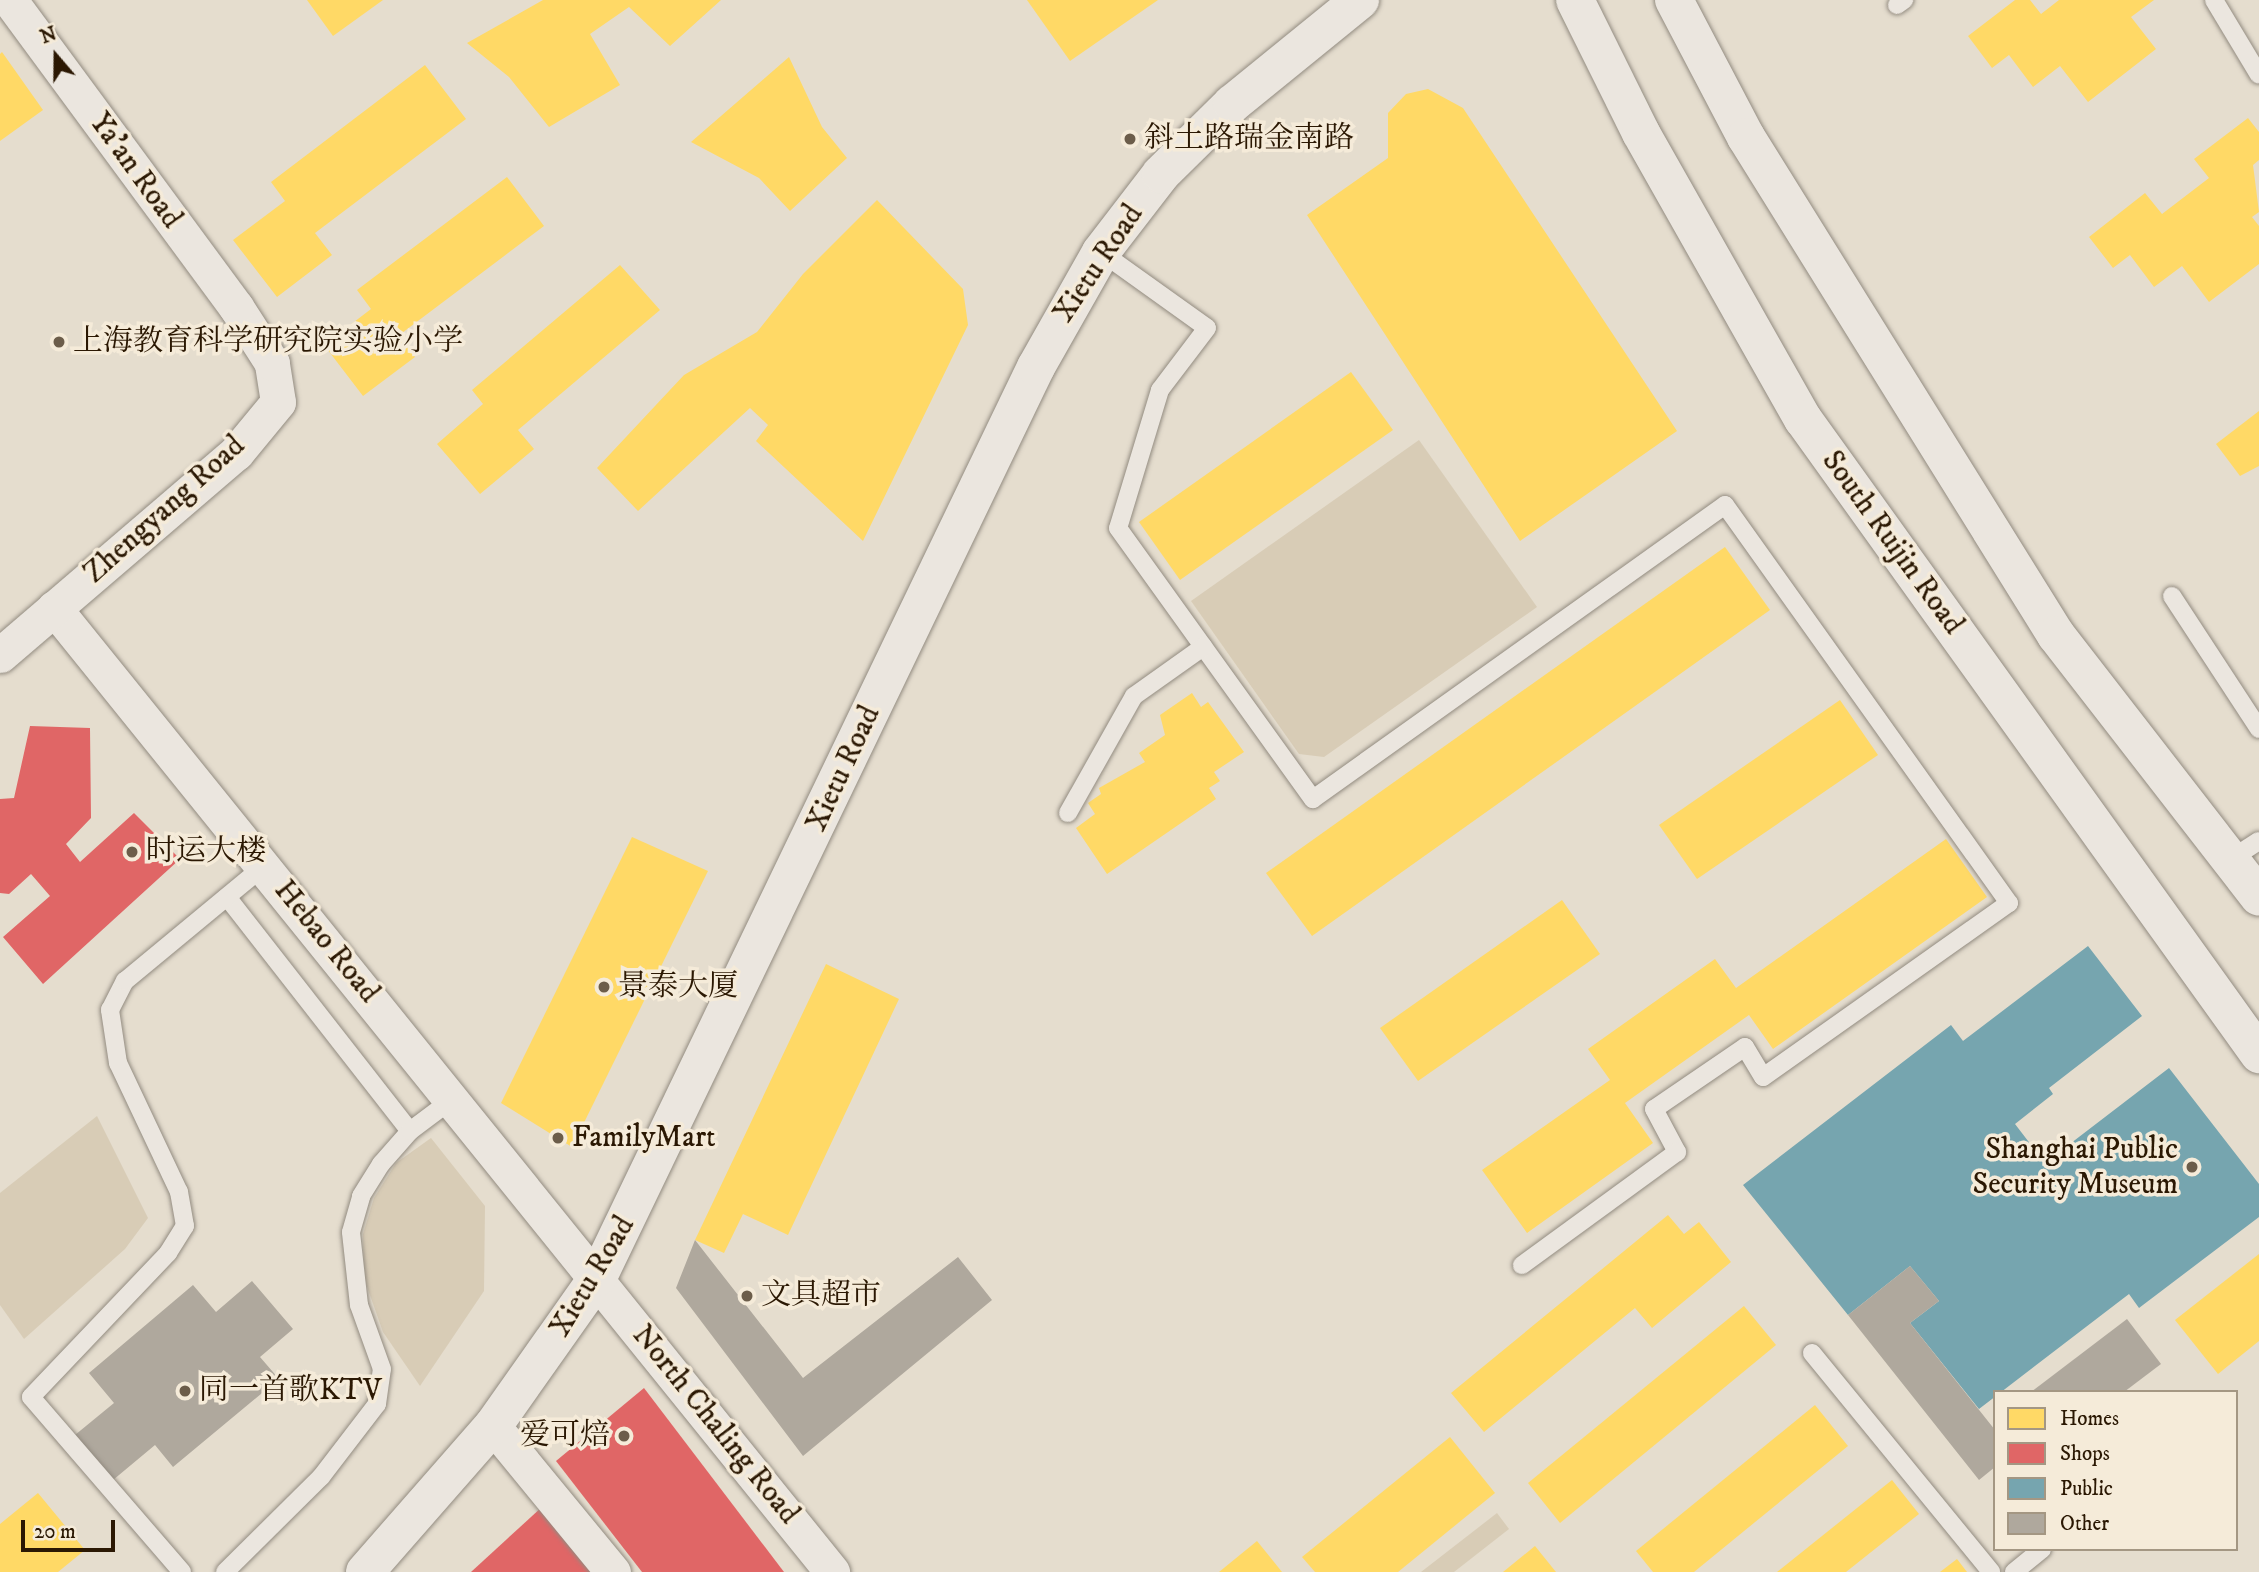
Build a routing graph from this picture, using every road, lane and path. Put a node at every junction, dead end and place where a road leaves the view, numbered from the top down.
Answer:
1 (10, 0) edge
2 (1360, 0) edge
3 (1575, 0) edge
4 (1674, 0) edge
5 (2214, 0) edge
6 (2259, 75) edge
7 (1101, 251) junction
8 (236, 307) joint
9 (2172, 596) dead end
10 (54, 608) junction
11 (1203, 647) junction
12 (0, 655) edge
13 (2259, 729) edge
14 (1068, 813) dead end
15 (2245, 850) edge
16 (264, 866) junction
17 (227, 897) junction
18 (2259, 897) edge
19 (2259, 1054) edge
20 (454, 1098) junction
21 (410, 1130) junction
22 (1522, 1265) dead end
23 (598, 1277) junction
24 (1812, 1353) dead end
25 (493, 1426) junction
26 (2040, 1551) edge
27 (182, 1572) edge
28 (225, 1572) edge
29 (365, 1572) edge
30 (613, 1572) edge
31 (832, 1572) edge
32 (1991, 1572) edge
33 (2014, 1572) edge

1 - 8 street, Ya'an Road
2 - 7 main road, Xietu Road
3 - 19 main road, South Ruijin Road
4 - 15 main road
5 - 6 lane
7 - 11 lane
7 - 23 main road, Xietu Road
8 - 10 street, Zhengyang Road
9 - 13 lane
10 - 12 street, Zhengyang Road
10 - 16 street, Hebao Road
11 - 14 lane
11 - 22 lane
15 - 18 main road
16 - 17 lane
16 - 20 street, Hebao Road
17 - 21 lane
17 - 27 lane
20 - 21 lane
20 - 23 street, Hebao Road
21 - 28 lane
23 - 25 main road, Xietu Road
23 - 31 street, North Chaling Road
24 - 32 lane
25 - 29 main road, Xietu Road
25 - 30 street
26 - 33 lane

